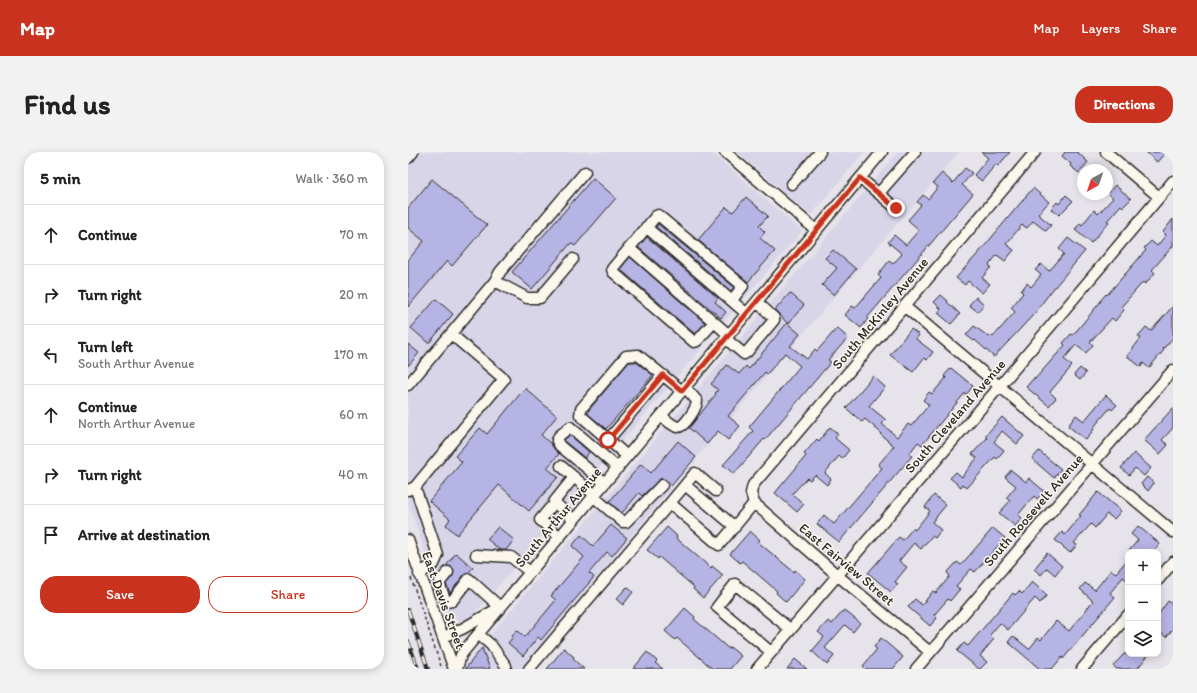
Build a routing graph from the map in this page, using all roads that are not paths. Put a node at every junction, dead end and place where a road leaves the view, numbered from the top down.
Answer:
1 (413, 152) edge
2 (725, 152) edge
3 (820, 152) edge
4 (882, 152) edge
5 (915, 152) edge
6 (1035, 152) edge
7 (1106, 152) edge
8 (408, 158) edge
9 (585, 172) dead end
10 (860, 178) junction
11 (1173, 181) edge
12 (792, 184) dead end
13 (879, 193) junction
14 (1159, 198) junction
15 (896, 208) dead end
16 (646, 227) junction
17 (817, 231) junction
18 (629, 248) junction
19 (573, 259) dead end
20 (495, 281) junction
21 (732, 300) junction
22 (757, 302) junction
23 (904, 306) junction
24 (747, 314) junction
25 (714, 322) junction
26 (451, 334) junction
27 (727, 337) junction
28 (1173, 370) edge
29 (663, 375) junction
30 (408, 385) edge
31 (1000, 386) junction
32 (684, 389) junction
33 (661, 416) junction
34 (608, 440) junction
35 (627, 456) junction
36 (1091, 463) junction
37 (561, 466) dead end
38 (618, 468) junction
39 (574, 477) junction
40 (605, 483) junction
41 (662, 485) dead end
42 (685, 485) junction
43 (412, 488) edge
44 (716, 491) dead end
45 (594, 496) junction
46 (670, 503) junction
47 (754, 503) junction
48 (550, 508) dead end
49 (574, 520) junction
50 (735, 527) junction
51 (1173, 532) edge
52 (560, 537) junction
53 (408, 540) edge
54 (476, 555) dead end
55 (1173, 562) edge
56 (448, 572) dead end
57 (530, 572) junction
58 (837, 575) junction
59 (415, 576) junction
60 (1161, 576) edge
61 (439, 583) junction
62 (425, 589) junction
63 (500, 608) junction
64 (1125, 619) edge
65 (790, 630) junction
66 (478, 634) junction
67 (443, 637) junction
68 (771, 652) junction
69 (930, 652) junction
70 (506, 666) dead end
71 (456, 669) edge
72 (529, 669) edge
73 (756, 669) edge
74 (916, 669) edge
75 (1082, 669) edge

1 - 8 street
2 - 17 street
3 - 12 street
4 - 10 street, South Arthur Avenue
5 - 13 street
6 - 23 street, South McKinley Avenue
7 - 14 street
9 - 20 street
10 - 13 street
10 - 17 street, South Arthur Avenue
11 - 14 street, South Cleveland Avenue
13 - 15 street
14 - 31 street, South Cleveland Avenue
16 - 18 street
16 - 21 street
16 - 21 street
17 - 22 street, South Arthur Avenue
18 - 25 street
18 - 25 street
19 - 20 street
20 - 26 street
21 - 24 street
22 - 24 street, South Arthur Avenue
22 - 27 street
23 - 31 street
23 - 47 street, South McKinley Avenue
24 - 27 street, South Arthur Avenue
25 - 27 street
26 - 30 street
26 - 43 street
27 - 32 street, South Arthur Avenue
28 - 36 street, South Roosevelt Avenue
29 - 32 street
29 - 34 street
29 - 34 street
31 - 36 street
31 - 58 street, South Cleveland Avenue
32 - 33 street, South Arthur Avenue
32 - 33 street
33 - 35 street, South Arthur Avenue
34 - 35 street
35 - 38 street, South Arthur Avenue
36 - 51 street
36 - 69 street, South Roosevelt Avenue
37 - 39 street
38 - 40 street, South Arthur Avenue
38 - 40 street
39 - 45 street
39 - 49 street
40 - 45 street, South Arthur Avenue
41 - 45 street
42 - 44 street
42 - 46 street
42 - 50 street
43 - 59 street
45 - 49 street, South Arthur Avenue
46 - 50 street
46 - 72 street
47 - 50 street
47 - 58 street, East Fairview Street
48 - 52 street
49 - 52 street, South Arthur Avenue
52 - 57 street, South Arthur Avenue
53 - 59 street, East Davis Street
54 - 57 street
55 - 60 street
56 - 61 street
57 - 63 street, South Arthur Avenue
58 - 65 street, South Cleveland Avenue
58 - 69 street, East Fairview Street
59 - 62 street, East Davis Street
61 - 62 street
61 - 63 street
62 - 67 street, East Davis Street
63 - 66 street
63 - 67 street, South Arthur Avenue
64 - 75 street
65 - 68 street, South Cleveland Avenue
65 - 68 street
66 - 70 street
66 - 71 street
67 - 71 street, East Davis Street
68 - 73 street, South Cleveland Avenue
69 - 74 street, South Roosevelt Avenue

